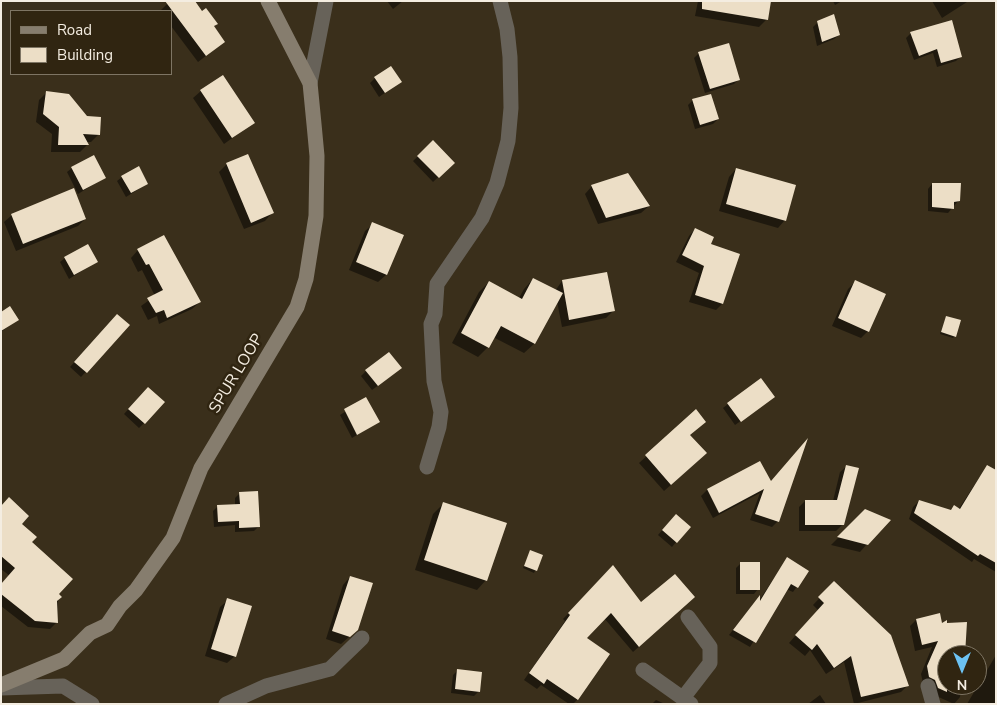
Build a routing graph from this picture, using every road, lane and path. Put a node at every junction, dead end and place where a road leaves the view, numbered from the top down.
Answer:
1 (268, 1) edge
2 (326, 1) edge
3 (500, 1) edge
4 (310, 83) junction
5 (427, 467) dead end
6 (688, 617) dead end
7 (362, 638) dead end
8 (643, 670) dead end
9 (1, 686) edge
10 (928, 686) dead end
11 (687, 701) edge
12 (92, 704) edge
13 (226, 704) edge
14 (933, 704) edge

1 - 4 street, SPUR LOOP
2 - 4 street
3 - 5 street
4 - 9 street, SPUR LOOP
6 - 11 street
7 - 13 street
8 - 11 street
9 - 12 street
10 - 14 street

